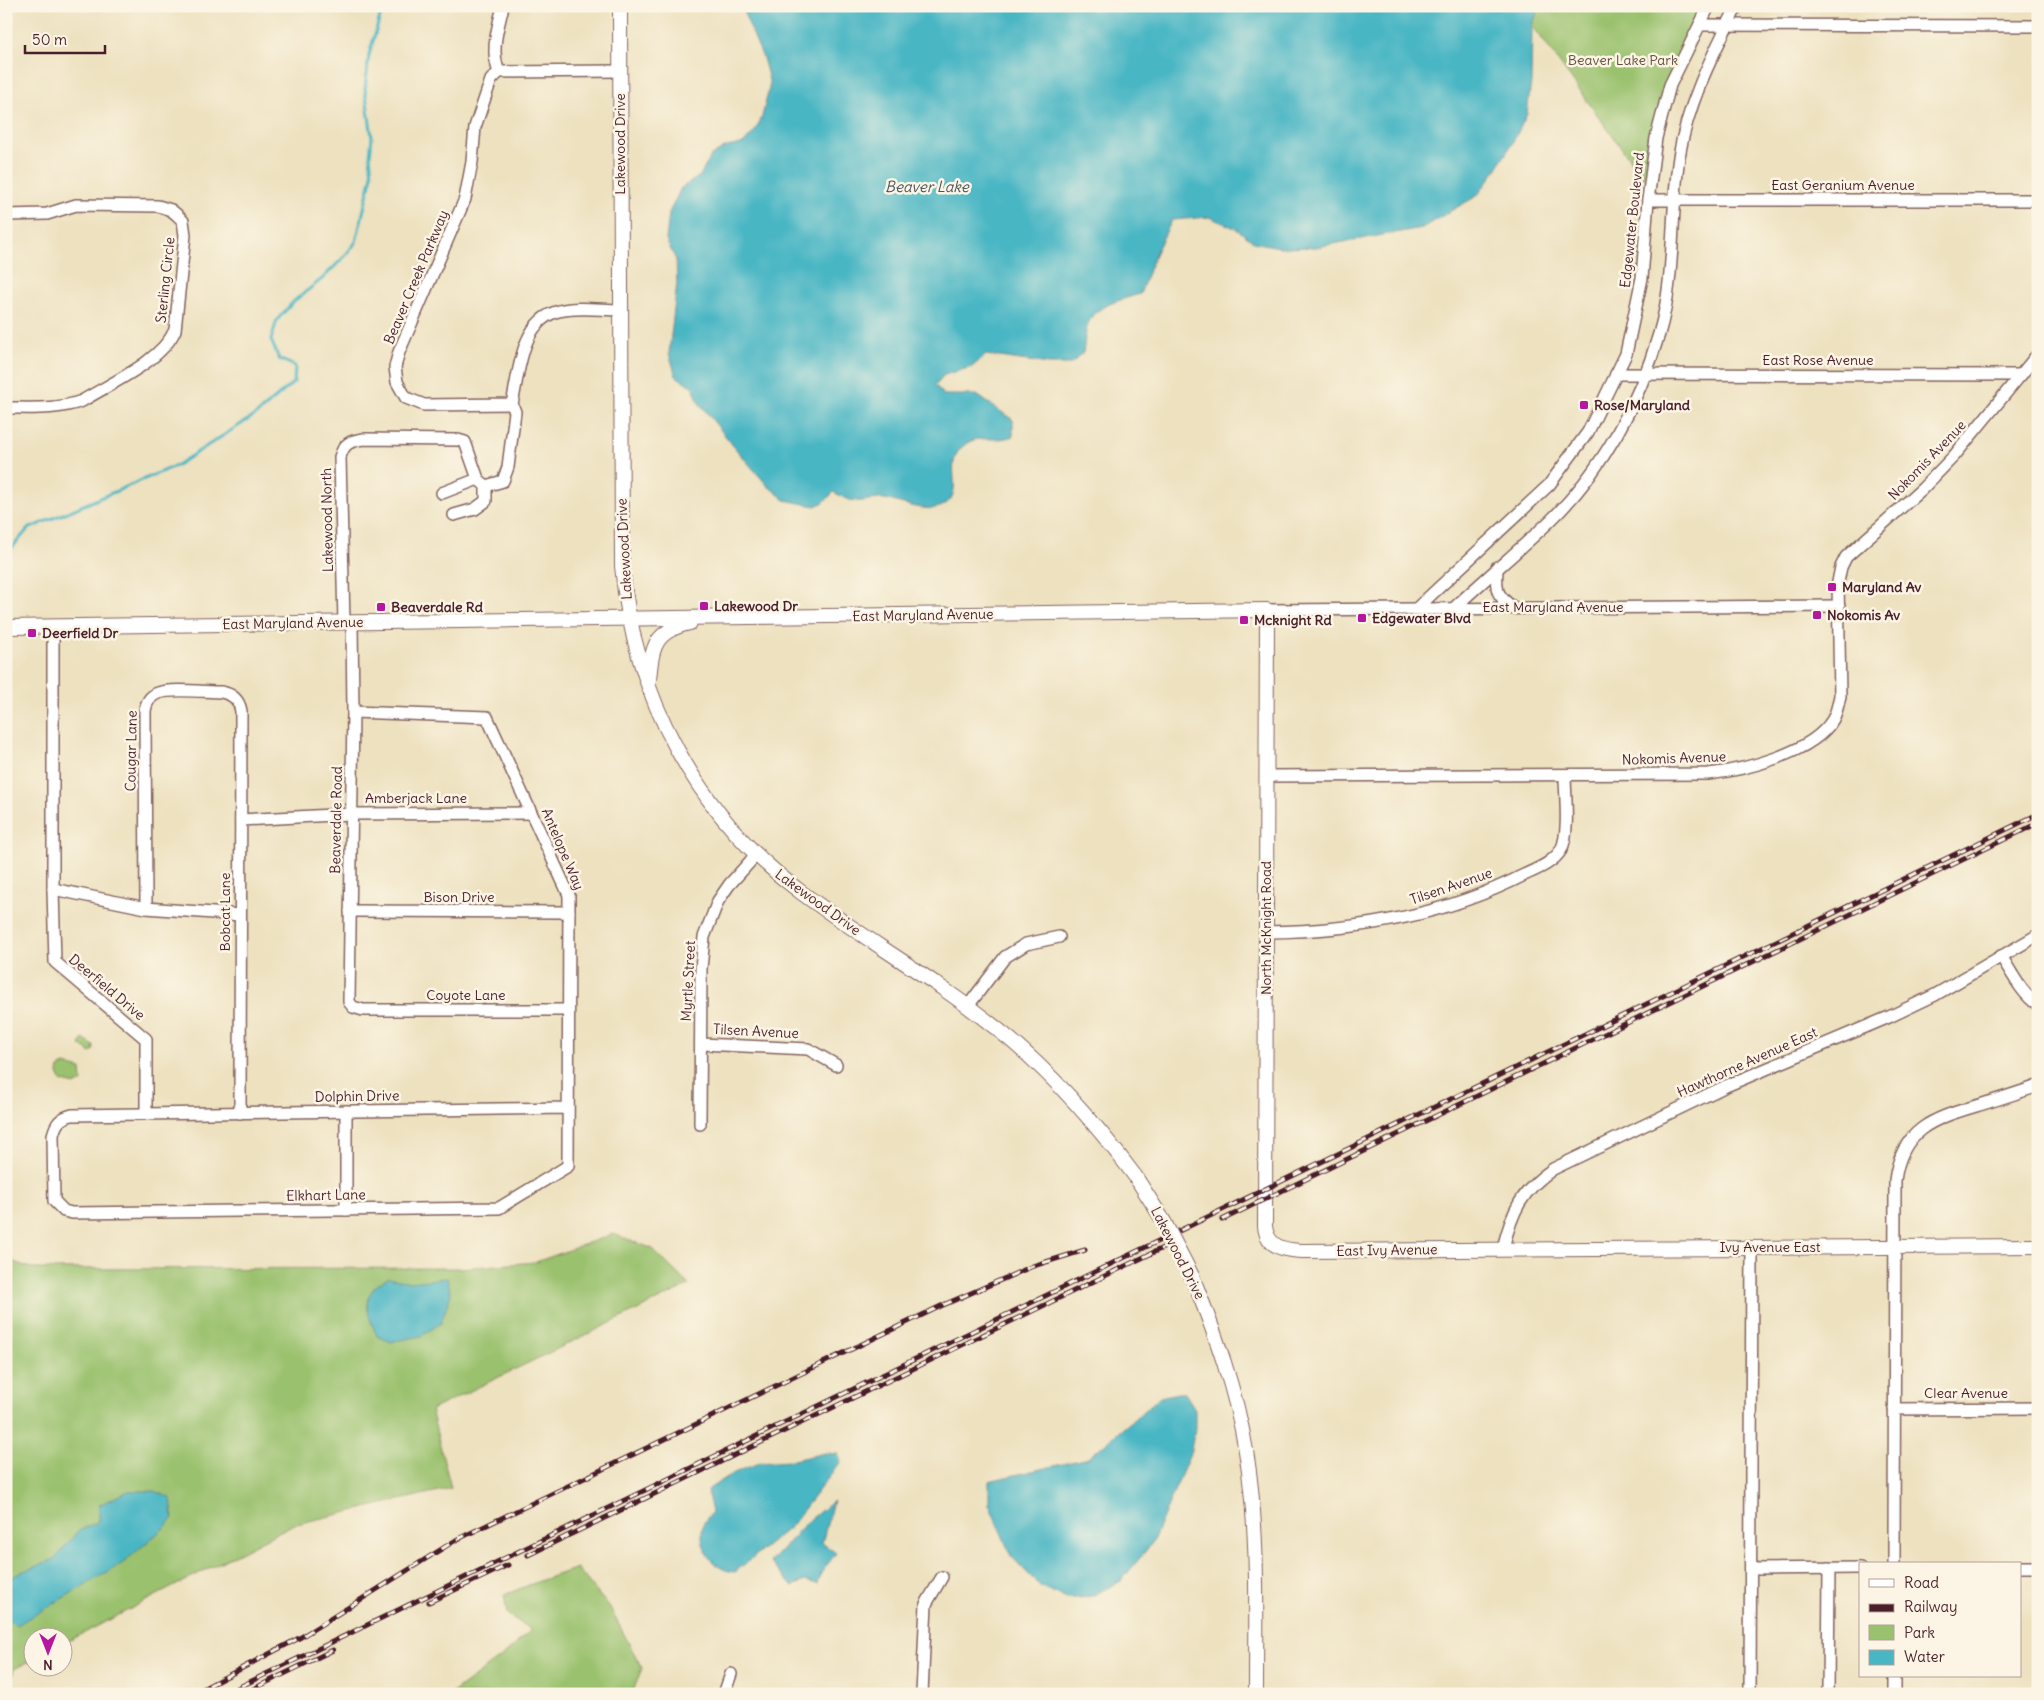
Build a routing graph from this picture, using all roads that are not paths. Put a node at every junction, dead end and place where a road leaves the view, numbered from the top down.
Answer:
1 (503, 6) edge
2 (620, 6) edge
3 (1709, 6) edge
4 (1738, 6) edge
5 (1700, 25) junction
6 (1728, 26) junction
7 (2038, 26) edge
8 (620, 71) junction
9 (499, 72) junction
10 (1648, 200) junction
11 (1675, 200) junction
12 (2038, 200) edge
13 (6, 215) edge
14 (620, 310) junction
15 (2038, 354) edge
16 (1616, 374) junction
17 (1645, 374) junction
18 (2021, 375) junction
19 (512, 404) junction
20 (6, 408) edge
21 (482, 483) junction
22 (442, 494) dead end
23 (454, 514) dead end
24 (1497, 568) junction
25 (1839, 606) junction
26 (1417, 608) junction
27 (1454, 608) junction
28 (1514, 608) junction
29 (1267, 610) junction
30 (712, 618) junction
31 (629, 619) junction
32 (348, 622) junction
33 (6, 626) edge
34 (53, 626) junction
35 (649, 685) junction
36 (241, 712) joint
37 (353, 712) junction
38 (1565, 775) junction
39 (1266, 776) junction
40 (531, 813) junction
41 (351, 814) junction
42 (240, 820) junction
43 (756, 855) junction
44 (53, 889) junction
45 (146, 908) junction
46 (350, 911) junction
47 (569, 912) junction
48 (240, 915) junction
49 (1266, 932) junction
50 (2038, 935) edge
51 (1059, 937) dead end
52 (2002, 956) junction
53 (2038, 1005) edge
54 (968, 1006) junction
55 (363, 1010) joint
56 (568, 1010) junction
57 (700, 1044) junction
58 (836, 1065) dead end
59 (2038, 1086) edge
60 (568, 1108) junction
61 (346, 1111) junction
62 (240, 1113) junction
63 (146, 1114) junction
64 (700, 1124) dead end
65 (568, 1166) joint
66 (346, 1210) junction
67 (1273, 1244) joint
68 (1894, 1246) junction
69 (2038, 1246) edge
70 (1752, 1247) junction
71 (1503, 1248) junction
72 (2038, 1408) edge
73 (1894, 1409) junction
74 (1894, 1562) edge
75 (2022, 1567) edge
76 (2038, 1567) edge
77 (1828, 1568) junction
78 (1859, 1568) edge
79 (1751, 1569) junction
80 (942, 1577) dead end
81 (731, 1674) dead end
82 (1894, 1678) edge
83 (724, 1694) edge
84 (922, 1694) edge
85 (1256, 1694) edge
86 (1750, 1694) edge
87 (1828, 1694) edge
88 (1894, 1694) edge

1 - 9 street
2 - 8 street, Lakewood Drive
3 - 5 street, Edgewater Boulevard
4 - 6 street
5 - 6 street
5 - 10 street, Edgewater Boulevard
6 - 7 street
6 - 11 street
8 - 9 street
8 - 14 street, Lakewood Drive
9 - 19 street, Beaver Creek Parkway
10 - 11 street, East Geranium Avenue
10 - 16 street, Edgewater Boulevard
11 - 12 street, East Geranium Avenue
11 - 17 street
13 - 20 street, Sterling Circle
14 - 19 street
14 - 31 street, Lakewood Drive
15 - 18 street, Nokomis Avenue
16 - 17 street, East Rose Avenue
16 - 26 street, Edgewater Boulevard
17 - 18 street, East Rose Avenue
17 - 24 street
18 - 25 street, Nokomis Avenue
19 - 21 street
21 - 22 street
21 - 23 street
21 - 32 street, Lakewood North
24 - 27 street
24 - 28 street
25 - 28 street, East Maryland Avenue
25 - 38 street, Nokomis Avenue
26 - 27 street, East Maryland Avenue
26 - 29 street, East Maryland Avenue
27 - 28 street, East Maryland Avenue
29 - 30 street, East Maryland Avenue
29 - 39 street, North McKnight Road
30 - 31 street, East Maryland Avenue
30 - 35 street
31 - 32 street, East Maryland Avenue
31 - 35 street, Lakewood Drive
32 - 34 street, East Maryland Avenue
32 - 37 street, Beaverdale Road
33 - 34 street, East Maryland Avenue
34 - 44 street, Deerfield Drive
35 - 43 street, Lakewood Drive
36 - 42 street, Bobcat Lane
36 - 45 street, Cougar Lane
37 - 40 street, Antelope Way
37 - 41 street, Beaverdale Road
38 - 39 street, Nokomis Avenue
38 - 49 street, Tilsen Avenue
39 - 49 street, North McKnight Road
40 - 41 street, Amberjack Lane
40 - 47 street, Antelope Way
41 - 42 street, Amberjack Lane
41 - 46 street, Beaverdale Road
42 - 48 street, Bobcat Lane
43 - 54 street, Lakewood Drive
43 - 57 street, Myrtle Street
44 - 45 street
44 - 63 street, Deerfield Drive
45 - 48 street
46 - 47 street, Bison Drive
46 - 55 street, Beaverdale Road
47 - 56 street, Antelope Way
48 - 62 street, Bobcat Lane
49 - 67 street, North McKnight Road
50 - 52 street, Hawthorne Avenue East
51 - 54 street
52 - 53 street
52 - 71 street, Hawthorne Avenue East
54 - 85 street, Lakewood Drive, bridge
55 - 56 street, Coyote Lane
56 - 60 street, Antelope Way
57 - 58 street, Tilsen Avenue
57 - 64 street, Myrtle Street
59 - 68 street
60 - 61 street, Dolphin Drive
60 - 65 street, Antelope Way
61 - 62 street, Dolphin Drive
61 - 66 street
62 - 63 street, Dolphin Drive
63 - 66 street, Elkhart Lane
65 - 66 street, Elkhart Lane
67 - 71 street, East Ivy Avenue
68 - 69 street, Ivy Avenue East
68 - 70 street, Ivy Avenue East
68 - 73 street
70 - 71 street, Ivy Avenue East
70 - 79 street
72 - 73 street, Clear Avenue
73 - 74 street
75 - 76 street
77 - 78 street
77 - 79 street
77 - 87 street
79 - 86 street
80 - 84 street
81 - 83 street
82 - 88 street

